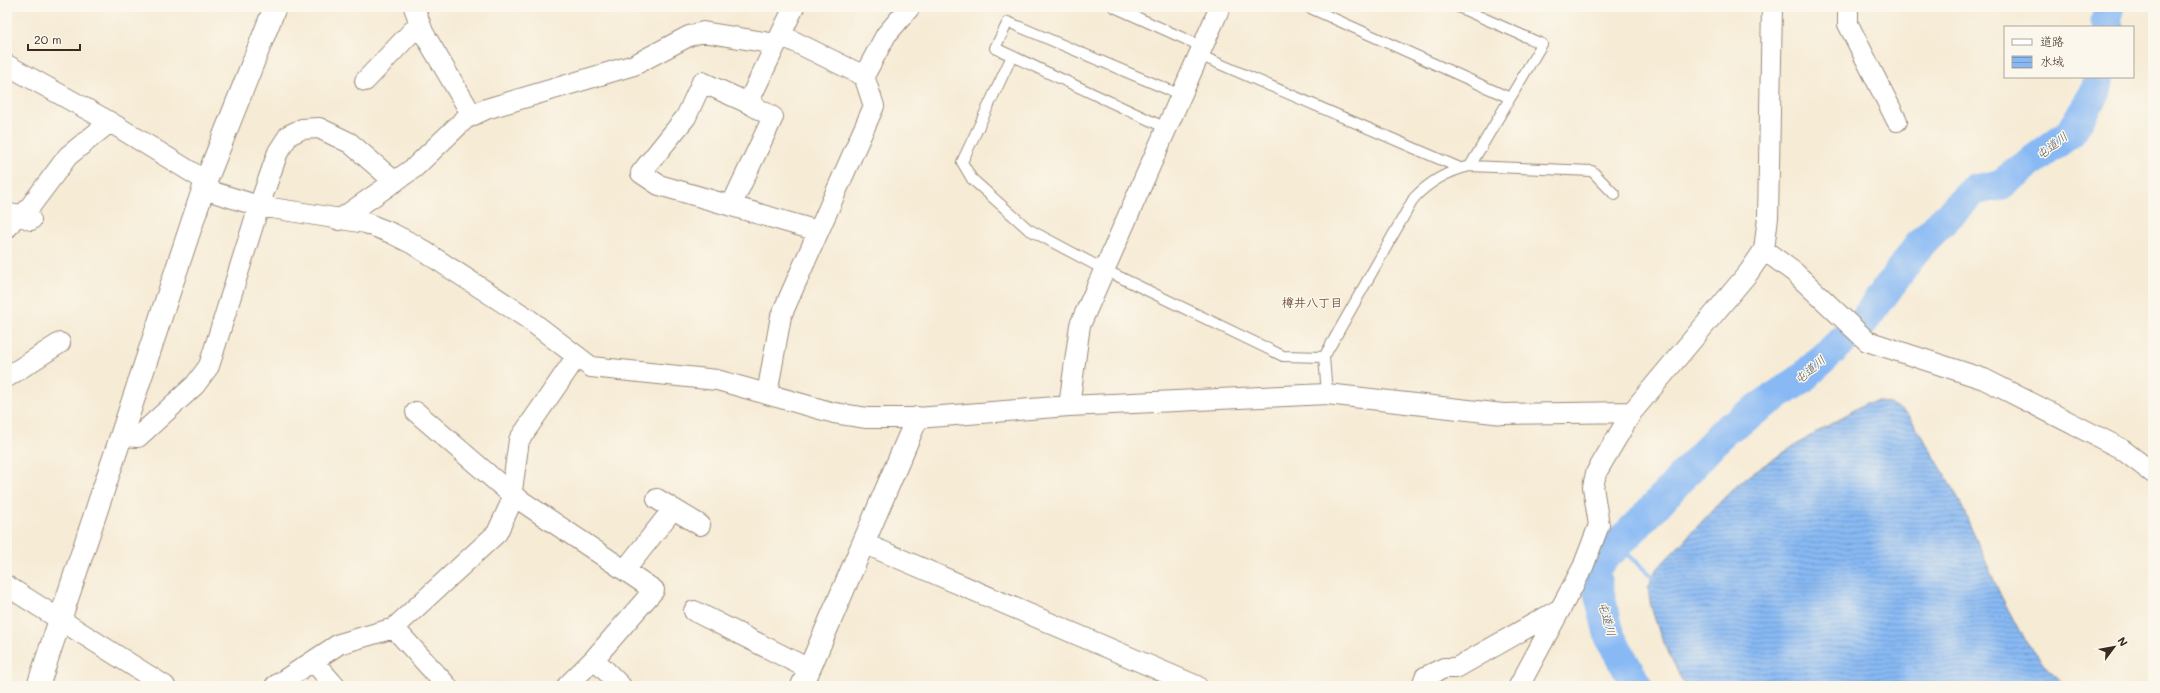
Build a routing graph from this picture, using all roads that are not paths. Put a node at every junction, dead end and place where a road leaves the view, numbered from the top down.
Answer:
1 (276, 7) edge
2 (794, 7) edge
3 (910, 7) edge
4 (1114, 7) edge
5 (1220, 7) edge
6 (1308, 7) edge
7 (1458, 7) edge
8 (1772, 7) edge
9 (1848, 7) edge
10 (417, 15) edge
11 (778, 39) junction
12 (1201, 51) junction
13 (1012, 56) junction
14 (7, 65) edge
15 (864, 76) junction
16 (364, 81) dead end
17 (1181, 96) junction
18 (1510, 98) junction
19 (748, 103) junction
20 (472, 115) junction
21 (1897, 121) dead end
22 (110, 122) junction
23 (1166, 128) junction
24 (1465, 167) junction
25 (395, 182) junction
26 (204, 185) junction
27 (1616, 195) dead end
28 (259, 206) junction
29 (731, 206) junction
30 (339, 220) junction
31 (22, 222) edge
32 (818, 231) junction
33 (1764, 250) junction
34 (1103, 269) junction
35 (60, 343) dead end
36 (577, 356) junction
37 (1324, 357) junction
38 (7, 378) edge
39 (767, 394) junction
40 (1327, 394) junction
41 (1069, 406) junction
42 (416, 412) dead end
43 (1632, 412) junction
44 (917, 418) junction
45 (121, 436) junction
46 (2153, 473) edge
47 (511, 494) junction
48 (700, 525) dead end
49 (863, 544) junction
50 (625, 570) junction
51 (7, 586) edge
52 (1560, 609) junction
53 (694, 611) dead end
54 (59, 619) junction
55 (394, 628) junction
56 (594, 659) junction
57 (313, 661) junction
58 (805, 678) edge
59 (38, 686) edge
60 (165, 686) edge
61 (275, 686) edge
62 (335, 686) edge
63 (447, 686) edge
64 (567, 686) edge
65 (621, 686) edge
66 (1197, 686) edge
67 (1422, 686) edge
68 (1519, 686) edge

1 - 26 street
2 - 11 street
3 - 15 street
4 - 12 lane
5 - 12 street
6 - 18 lane
7 - 18 lane
8 - 33 street
9 - 21 street
10 - 16 street
10 - 20 street
11 - 15 street
11 - 19 street
11 - 20 street
12 - 17 street
12 - 24 lane
13 - 17 lane
13 - 23 lane
13 - 34 lane
14 - 22 street
15 - 32 street
17 - 23 street
18 - 24 lane
19 - 29 street
19 - 29 street
20 - 25 street
22 - 26 street
22 - 31 street
23 - 34 street
24 - 27 lane
24 - 37 lane
25 - 28 street
25 - 30 street
26 - 28 street
26 - 45 street
28 - 30 street
28 - 45 street
29 - 32 street
30 - 36 street
32 - 39 street
33 - 43 street
33 - 46 street
34 - 37 lane
34 - 41 street
35 - 38 street
36 - 39 street
36 - 47 street
37 - 40 lane
39 - 44 street
40 - 41 street
40 - 43 street
41 - 44 street
42 - 47 street
43 - 52 street
44 - 49 street
45 - 54 street
47 - 50 street
47 - 55 street
48 - 50 street
49 - 58 street
49 - 66 street
50 - 56 street
51 - 54 street
52 - 67 street
52 - 68 street
53 - 58 street
54 - 59 street
54 - 60 street
55 - 57 street
55 - 63 street
56 - 64 street
56 - 65 street
57 - 61 street
57 - 62 street

